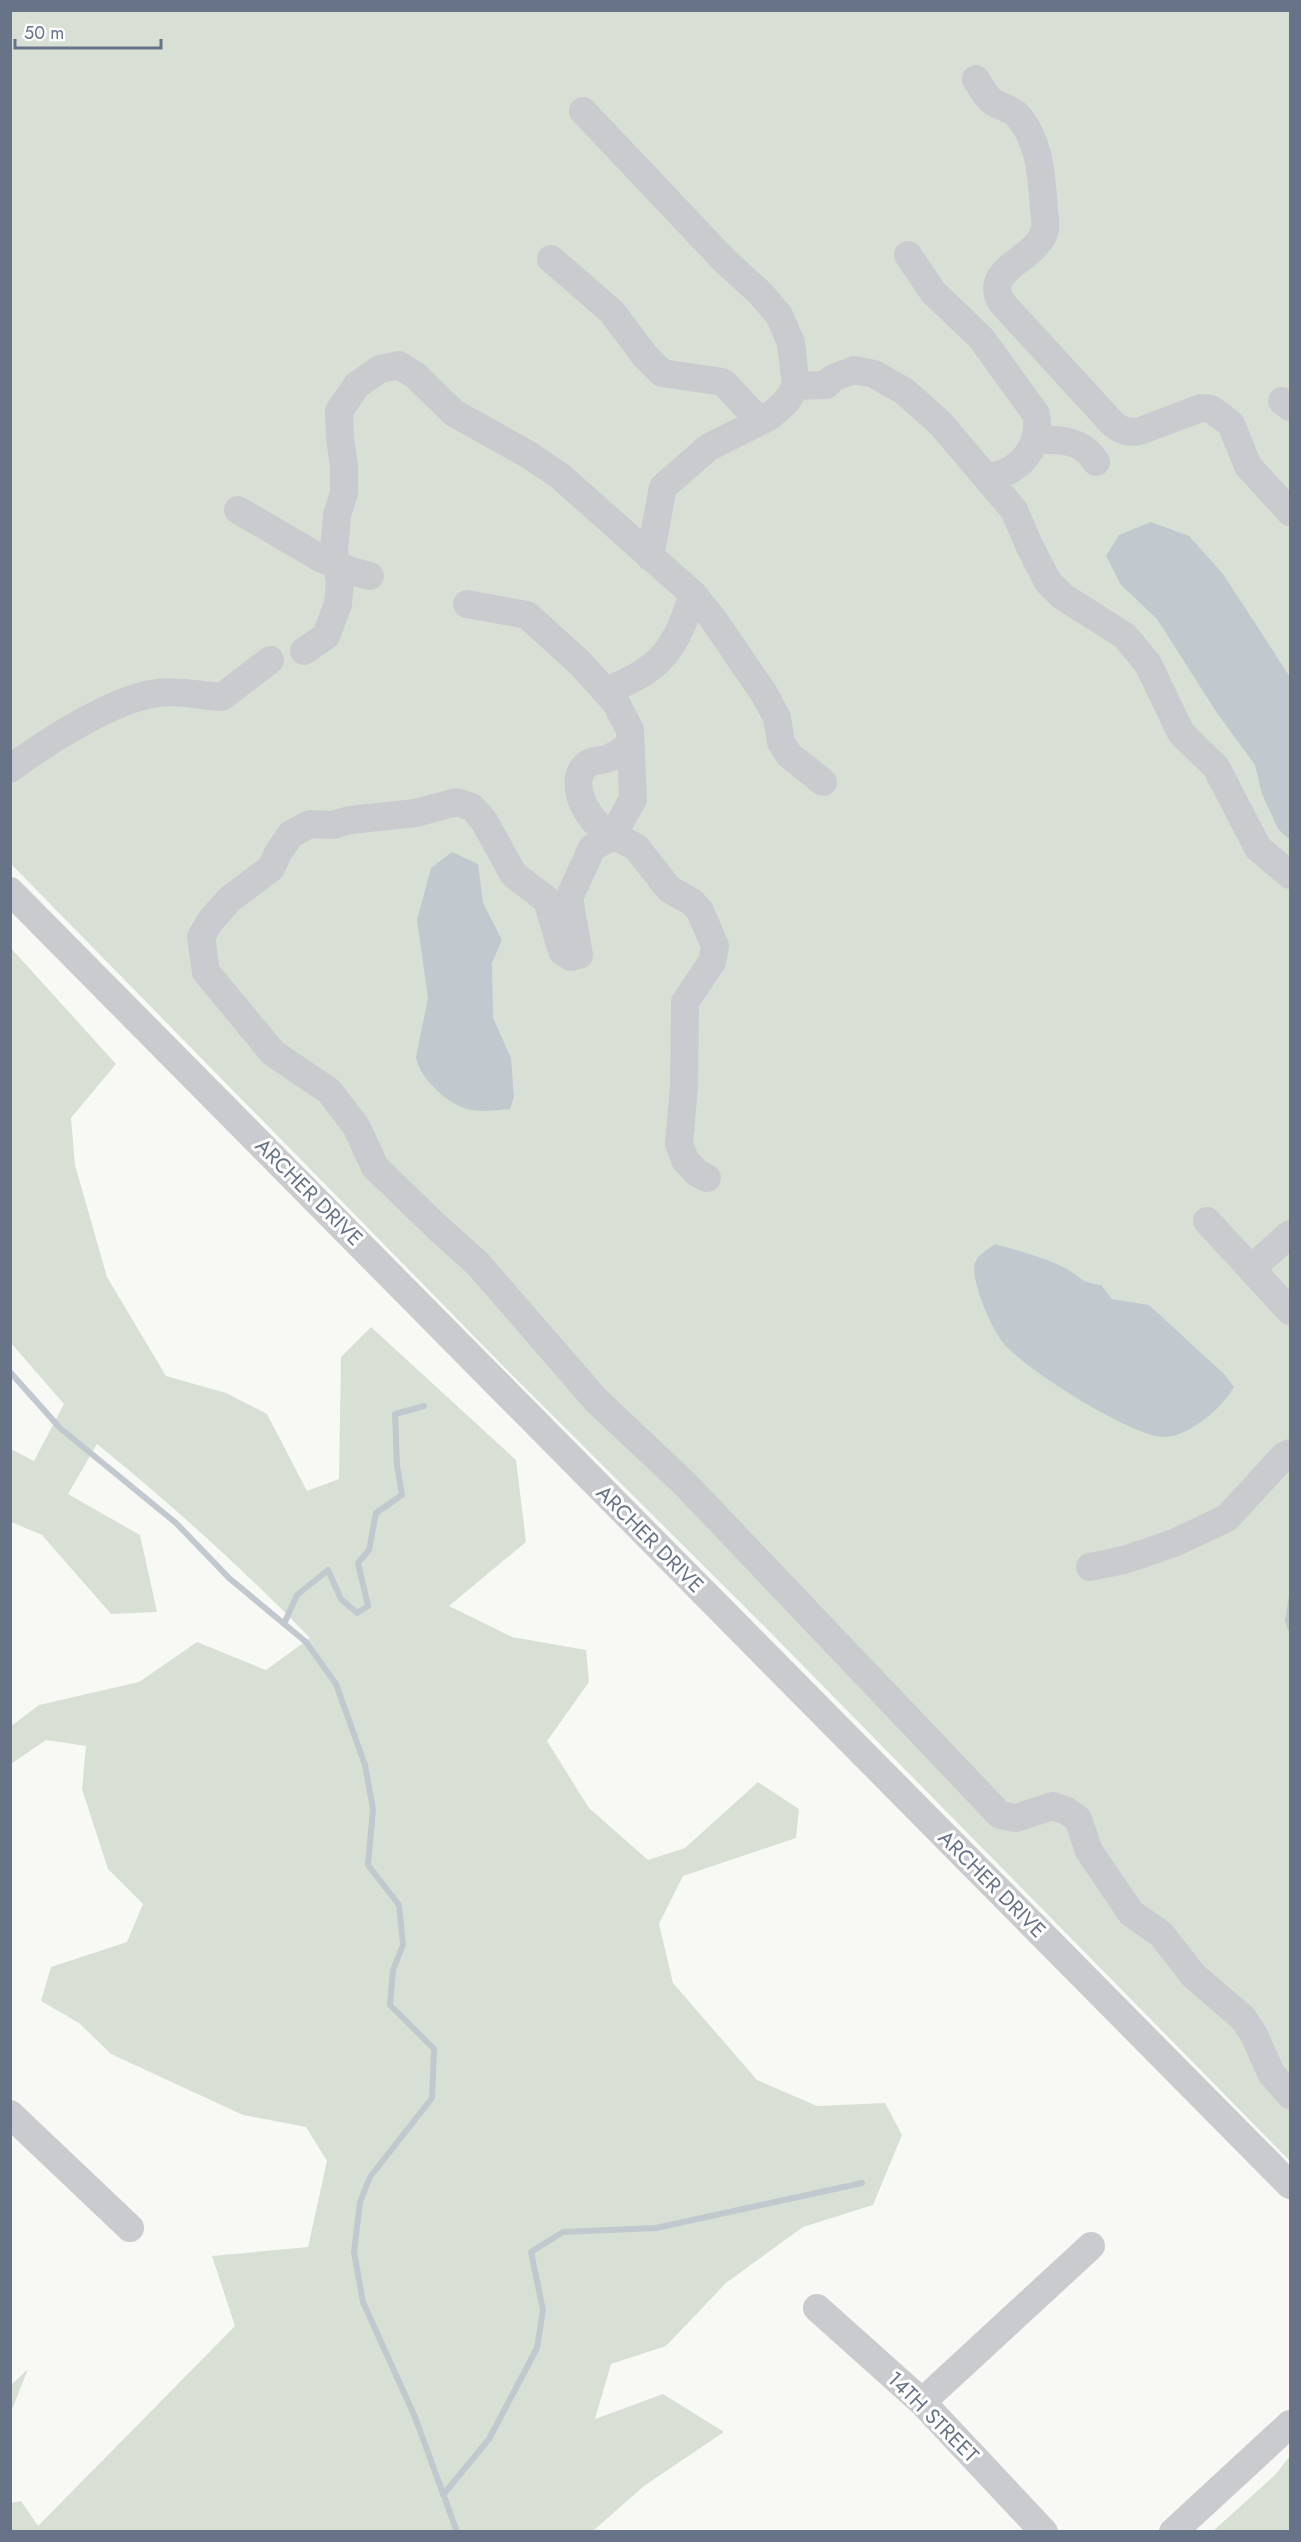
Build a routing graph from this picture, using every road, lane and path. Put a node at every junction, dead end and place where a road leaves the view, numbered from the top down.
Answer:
1 (976, 79) dead end
2 (583, 111) dead end
3 (908, 255) dead end
4 (551, 259) dead end
5 (796, 386) junction
6 (763, 419) junction
7 (1036, 440) junction
8 (1096, 462) dead end
9 (988, 477) junction
10 (238, 510) dead end
11 (1290, 512) edge
12 (657, 516) junction
13 (620, 529) junction
14 (651, 557) junction
15 (361, 574) dead end
16 (693, 594) junction
17 (467, 604) dead end
18 (304, 651) dead end
19 (270, 660) dead end
20 (606, 691) junction
21 (630, 745) junction
22 (10, 769) edge
23 (823, 782) dead end
24 (613, 835) junction
25 (1290, 875) edge
26 (10, 891) edge
27 (706, 1178) dead end
28 (1206, 1221) dead end
29 (1290, 1234) edge
30 (1252, 1268) junction
31 (1286, 1297) edge
32 (1290, 1453) edge
33 (1090, 1567) dead end
34 (1290, 2095) edge
35 (10, 2114) edge
36 (1290, 2185) edge
37 (130, 2228) dead end
38 (1091, 2246) dead end
39 (818, 2308) dead end
40 (922, 2402) junction
41 (1290, 2424) edge
42 (1044, 2532) edge
43 (1173, 2532) edge

1 - 11 street
2 - 5 street
3 - 7 street
4 - 6 street
5 - 6 street
5 - 9 street
6 - 12 street
7 - 8 street
7 - 9 street
9 - 25 street
10 - 15 street, bridge
12 - 13 street
12 - 14 street
13 - 14 street
13 - 18 street
14 - 16 street
16 - 20 street
16 - 23 street
17 - 20 street
19 - 22 street
20 - 21 street
21 - 24 street
21 - 24 street
24 - 27 street
24 - 34 street
26 - 36 street, ARCHER DRIVE
28 - 30 street
29 - 30 street
30 - 31 street
32 - 33 street
35 - 37 street
38 - 40 street
39 - 40 street, 14TH STREET
40 - 42 street, 14TH STREET
41 - 43 street

